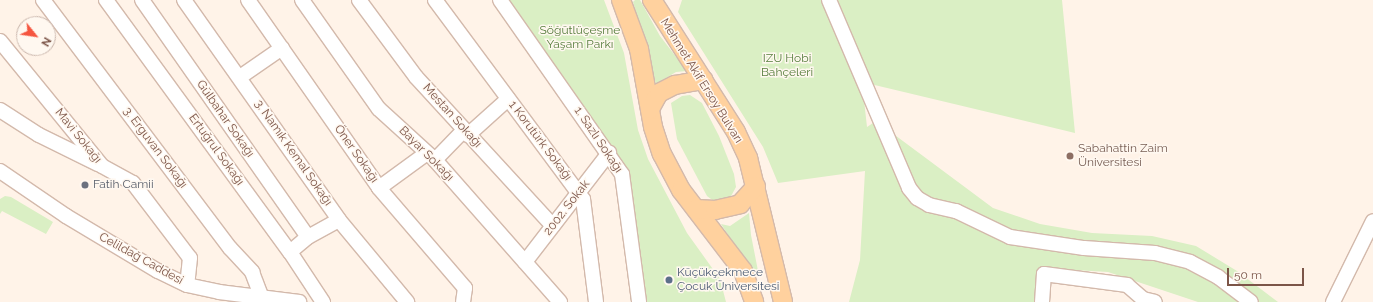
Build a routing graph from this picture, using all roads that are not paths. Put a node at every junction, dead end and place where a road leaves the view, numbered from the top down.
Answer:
1 (43, 0) edge
2 (106, 0) edge
3 (142, 0) edge
4 (184, 0) edge
5 (248, 0) edge
6 (302, 0) edge
7 (359, 0) edge
8 (435, 0) edge
9 (500, 0) edge
10 (621, 0) edge
11 (652, 0) edge
12 (829, 0) edge
13 (0, 41) edge
14 (282, 48) junction
15 (240, 77) junction
16 (704, 80) junction
17 (508, 99) junction
18 (650, 109) junction
19 (0, 110) edge
20 (466, 132) junction
21 (609, 153) junction
22 (431, 156) junction
23 (102, 166) junction
24 (0, 172) edge
25 (756, 186) junction
26 (379, 188) junction
27 (579, 192) junction
28 (696, 209) junction
29 (339, 220) junction
30 (1373, 221) edge
31 (553, 226) junction
32 (308, 237) junction
33 (290, 252) junction
34 (525, 262) junction
35 (188, 285) junction
36 (262, 298) junction
37 (1147, 301) edge
38 (299, 302) edge
39 (323, 302) edge
40 (407, 302) edge
41 (463, 302) edge
42 (560, 302) edge
43 (596, 302) edge
44 (639, 302) edge
45 (754, 302) edge
46 (783, 302) edge
47 (1042, 302) edge
48 (1251, 302) edge
49 (1333, 302) edge

1 - 36 street, 3. Erguvan Sokağı
2 - 33 street, Ertuğrul Sokağı
3 - 32 street, Gülbahar Sokağı
4 - 15 street, 3. Namık Kemal Sokağı
5 - 14 street, Öner Sokağı
6 - 22 street, Bayar Sokağı
7 - 20 street, Mestan Sokağı
8 - 17 street, 1 Korutürk Sokağı
9 - 21 street, 1. Sazlı Sokağı
10 - 18 main road
11 - 16 main road, Mehmet Akif Ersoy Bulvarı
12 - 48 street
13 - 23 street, Mavi Sokağı
14 - 15 street
14 - 26 street, Öner Sokağı
15 - 29 street, 3. Namık Kemal Sokağı
16 - 18 main road
16 - 25 main road, Mehmet Akif Ersoy Bulvarı
17 - 20 street
17 - 27 street, 1 Korutürk Sokağı
18 - 28 main road
19 - 23 street
20 - 22 street
20 - 31 street, Mestan Sokağı
21 - 27 street, 2002. Sokak
21 - 44 street, 1. Sazlı Sokağı
22 - 26 street
22 - 34 street, Bayar Sokağı
23 - 35 street, Mavi Sokağı
24 - 35 street, Celildağ Caddesi
25 - 28 main road
25 - 46 main road, Mehmet Akif Ersoy Bulvarı
26 - 41 street, Öner Sokağı
27 - 31 street, 2002. Sokak
27 - 43 street, 1 Korutürk Sokağı
28 - 45 main road
29 - 32 street
29 - 40 street, 3. Namık Kemal Sokağı
30 - 49 street
31 - 34 street, 2002. Sokak
32 - 33 street
33 - 39 street, Ertuğrul Sokağı
34 - 42 street, Bayar Sokağı
35 - 36 street, Celildağ Caddesi
36 - 38 street, Celildağ Caddesi
37 - 47 street

